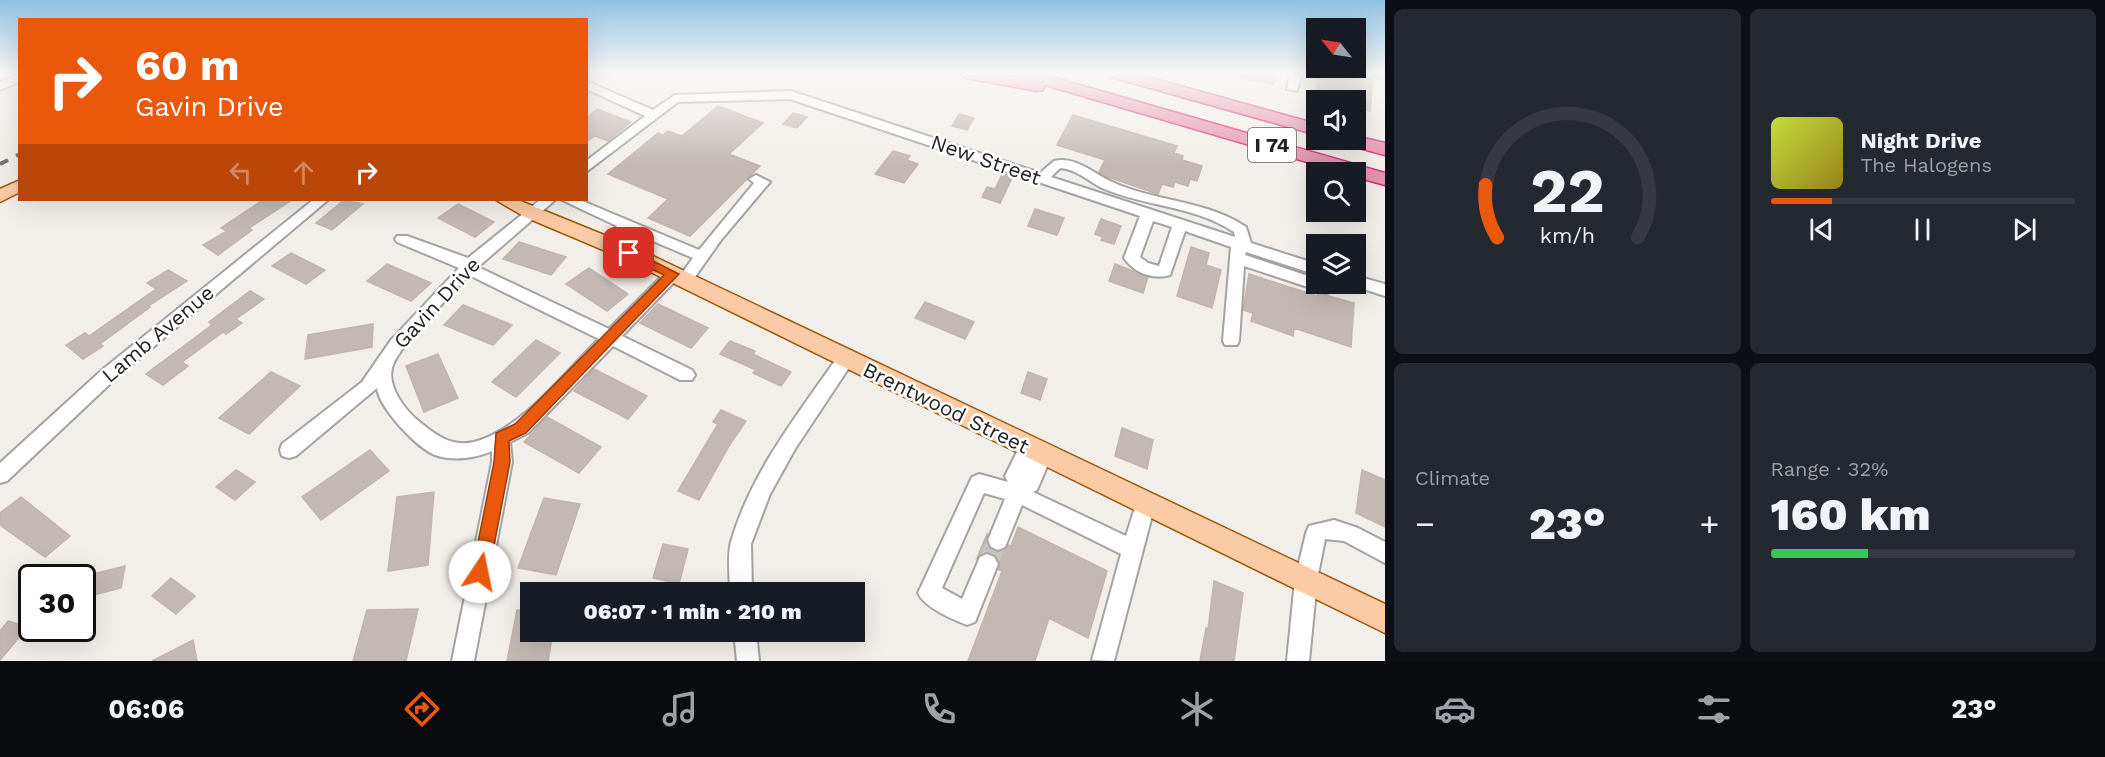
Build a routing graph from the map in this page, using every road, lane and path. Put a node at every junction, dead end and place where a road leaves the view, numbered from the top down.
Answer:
1 (632, 104) edge
2 (668, 104) edge
3 (817, 104) edge
4 (1109, 104) edge
5 (1130, 104) edge
6 (1225, 104) edge
7 (1159, 112) junction
8 (653, 115) junction
9 (1306, 127) edge
10 (1366, 144) edge
11 (1385, 149) edge
12 (588, 166) edge
13 (756, 179) dead end
14 (1042, 179) junction
15 (1385, 179) edge
16 (18, 186) edge
17 (0, 196) edge
18 (320, 201) edge
19 (511, 201) edge
20 (571, 201) edge
21 (539, 206) edge
22 (1148, 214) junction
23 (627, 225) junction
24 (1180, 225) junction
25 (402, 239) dead end
26 (607, 244) junction
27 (1240, 250) junction
28 (703, 257) junction
29 (467, 268) junction
30 (1306, 274) edge
31 (679, 277) junction
32 (1366, 284) edge
33 (1385, 290) edge
34 (608, 337) junction
35 (1231, 341) dead end
36 (845, 360) junction
37 (383, 366) junction
38 (686, 375) dead end
39 (501, 438) junction
40 (289, 450) dead end
41 (1036, 451) junction
42 (0, 475) edge
43 (1018, 488) junction
44 (1145, 504) junction
45 (998, 540) tunnel mouth
46 (1133, 549) junction
47 (1385, 553) edge
48 (987, 564) tunnel mouth
49 (1306, 580) junction
50 (741, 582) edge
51 (1385, 619) edge
52 (746, 642) edge
53 (1102, 660) edge
54 (463, 661) edge
55 (748, 661) edge
56 (1298, 661) edge

1 - 8 street
2 - 8 street, New Street
3 - 14 street, New Street
4 - 7 highway
5 - 7 highway, I 74
6 - 9 highway, I 74
7 - 15 highway, I 74
8 - 12 street, New Street
10 - 11 highway
13 - 28 street, Gavin Drive
14 - 22 street, New Street
14 - 27 street
16 - 17 main road
18 - 42 street, Lamb Avenue
19 - 21 main road, Brentwood Street
20 - 23 street
21 - 26 main road, Brentwood Street
21 - 29 street, Gavin Drive
22 - 24 street, New Street
22 - 24 street
23 - 26 street
23 - 28 street
24 - 27 street, New Street
25 - 29 street
26 - 31 main road, Brentwood Street
27 - 30 street, New Street
27 - 35 street
28 - 31 street, Gavin Drive
29 - 34 street
29 - 37 street, Gavin Drive
31 - 34 street, Gavin Drive
31 - 36 main road, Brentwood Street
32 - 33 street
34 - 38 street
34 - 39 street, Gavin Drive
36 - 41 main road, Brentwood Street
36 - 50 street
37 - 39 street, Gavin Drive
37 - 40 street
39 - 54 street
41 - 43 street
41 - 44 main road, Brentwood Street
43 - 45 street
43 - 46 street
43 - 48 street
44 - 46 street
44 - 49 main road, Brentwood Street
46 - 53 street
47 - 49 street
49 - 51 main road, Brentwood Street
49 - 56 street
52 - 55 street

